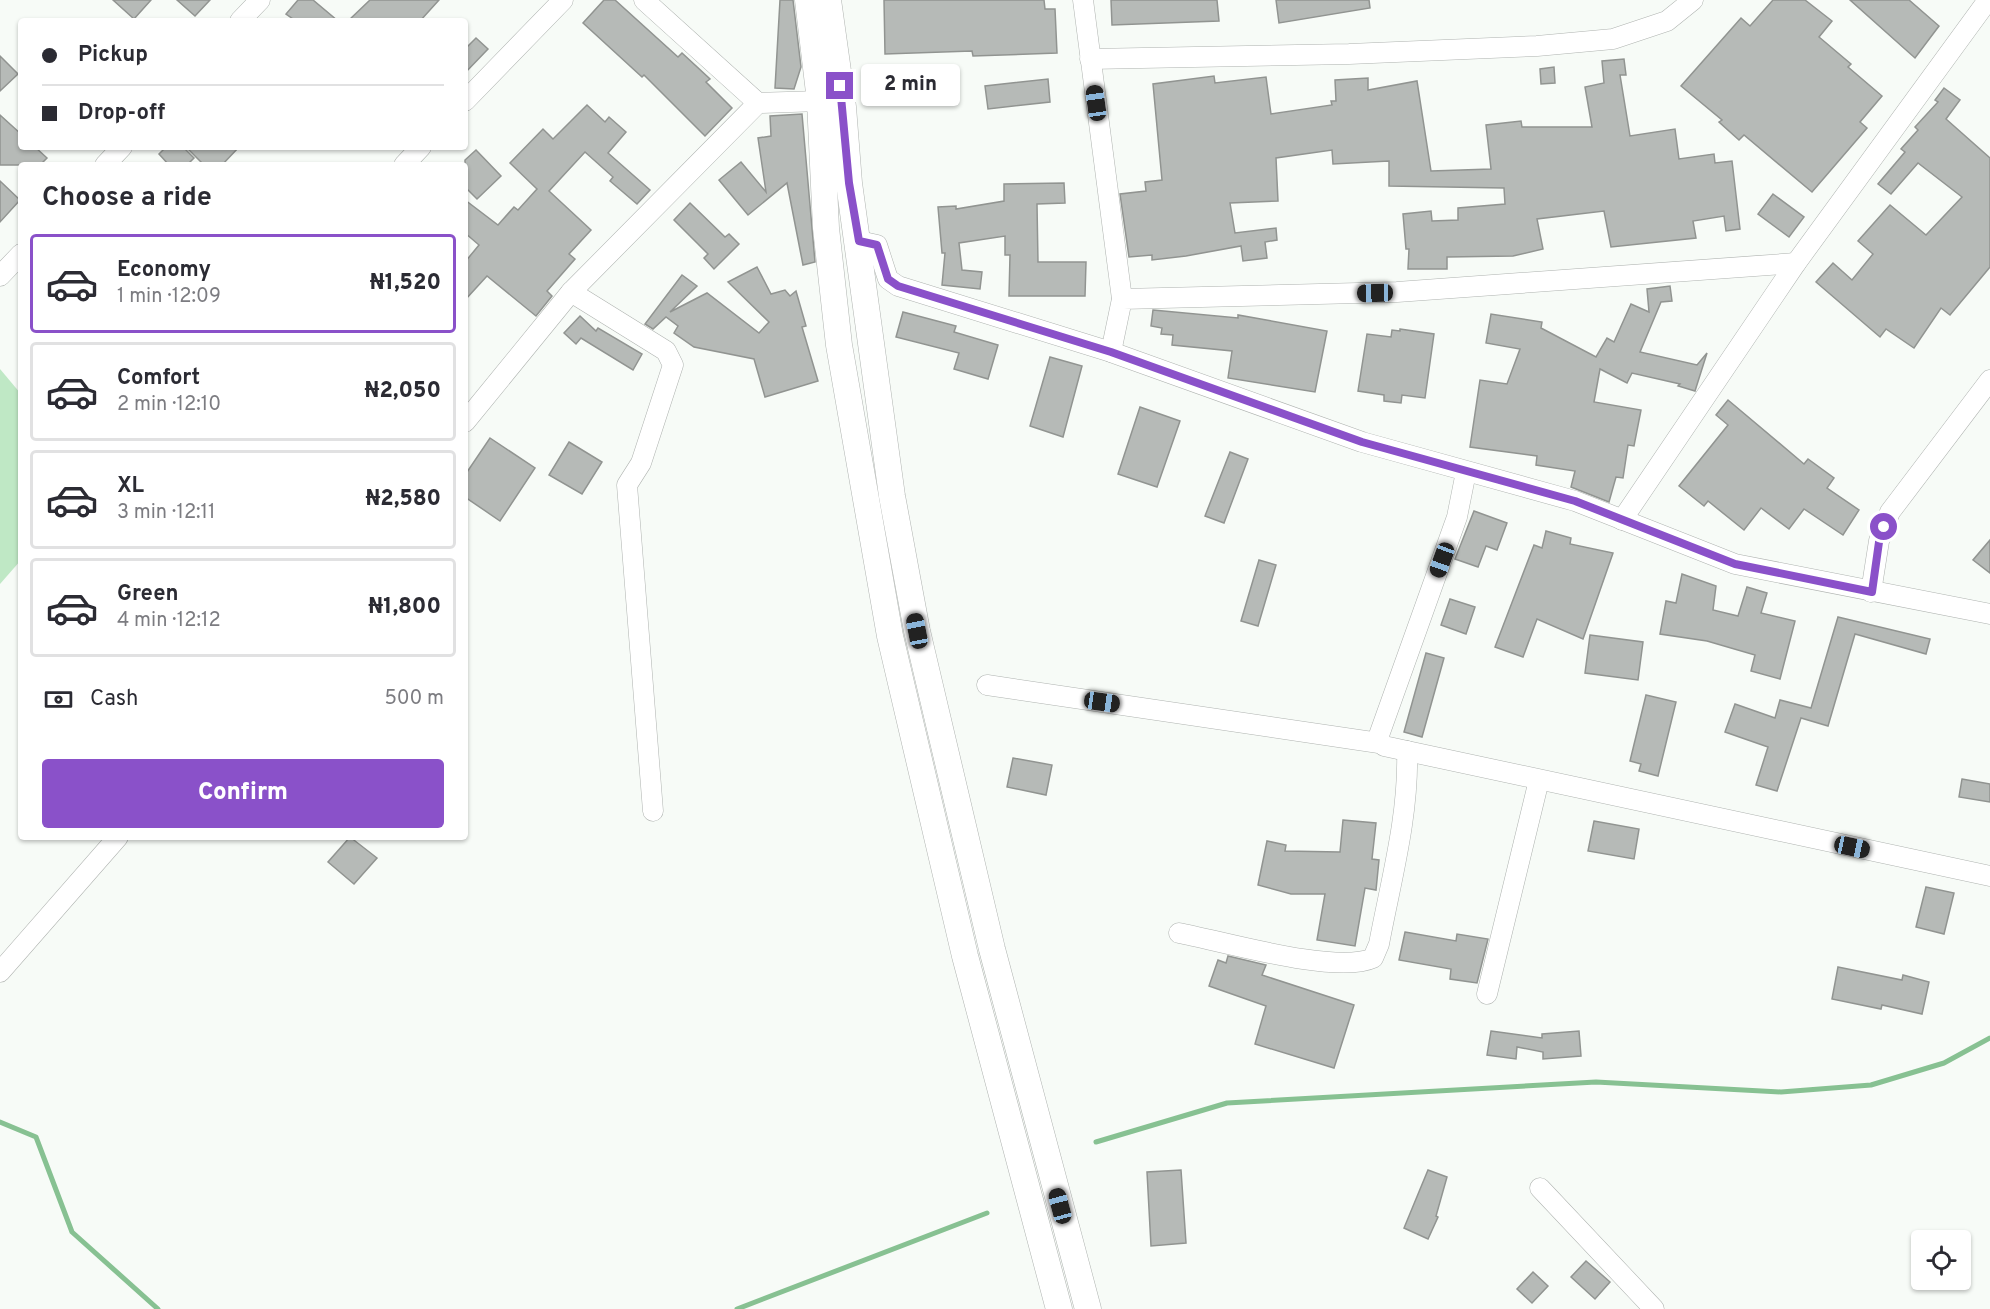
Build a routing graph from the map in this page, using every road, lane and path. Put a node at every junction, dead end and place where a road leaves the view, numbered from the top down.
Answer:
1 (260, 0) edge
2 (563, 0) edge
3 (644, 0) edge
4 (808, 0) edge
5 (828, 0) edge
6 (1083, 0) edge
7 (1693, 0) edge
8 (1988, 0) edge
9 (243, 18) edge
10 (1090, 59) junction
11 (468, 98) edge
12 (820, 101) junction
13 (758, 103) junction
14 (119, 150) edge
15 (418, 150) edge
16 (108, 162) edge
17 (407, 162) edge
18 (859, 241) junction
19 (18, 257) edge
20 (1796, 264) junction
21 (0, 276) edge
22 (571, 292) junction
23 (1122, 299) junction
24 (1111, 352) junction
25 (1990, 380) edge
26 (468, 418) edge
27 (1466, 472) junction
28 (1622, 520) junction
29 (1872, 592) junction
30 (1990, 614) edge
31 (987, 685) dead end
32 (1379, 743) junction
33 (1407, 751) junction
34 (1539, 780) junction
35 (652, 811) dead end
36 (115, 840) edge
37 (1990, 876) edge
38 (1179, 933) dead end
39 (0, 972) edge
40 (1487, 994) dead end
41 (1540, 1188) dead end
42 (1059, 1309) edge
43 (1088, 1309) edge
44 (1654, 1309) edge

1 - 9 street
2 - 11 street
3 - 13 street
4 - 12 main road
5 - 18 main road
6 - 10 street
7 - 10 street
8 - 20 street
10 - 23 street
12 - 13 street
12 - 42 main road
13 - 22 street
14 - 16 street
15 - 17 street
18 - 24 street
18 - 43 main road
19 - 21 street
20 - 23 street
20 - 28 street
22 - 26 street
22 - 35 street
23 - 24 street
24 - 27 street
25 - 29 street
27 - 28 street
27 - 32 street
28 - 29 street
29 - 30 street
31 - 32 street
32 - 33 street
33 - 34 street
33 - 38 street
34 - 37 street
34 - 40 street
36 - 39 street
41 - 44 street

